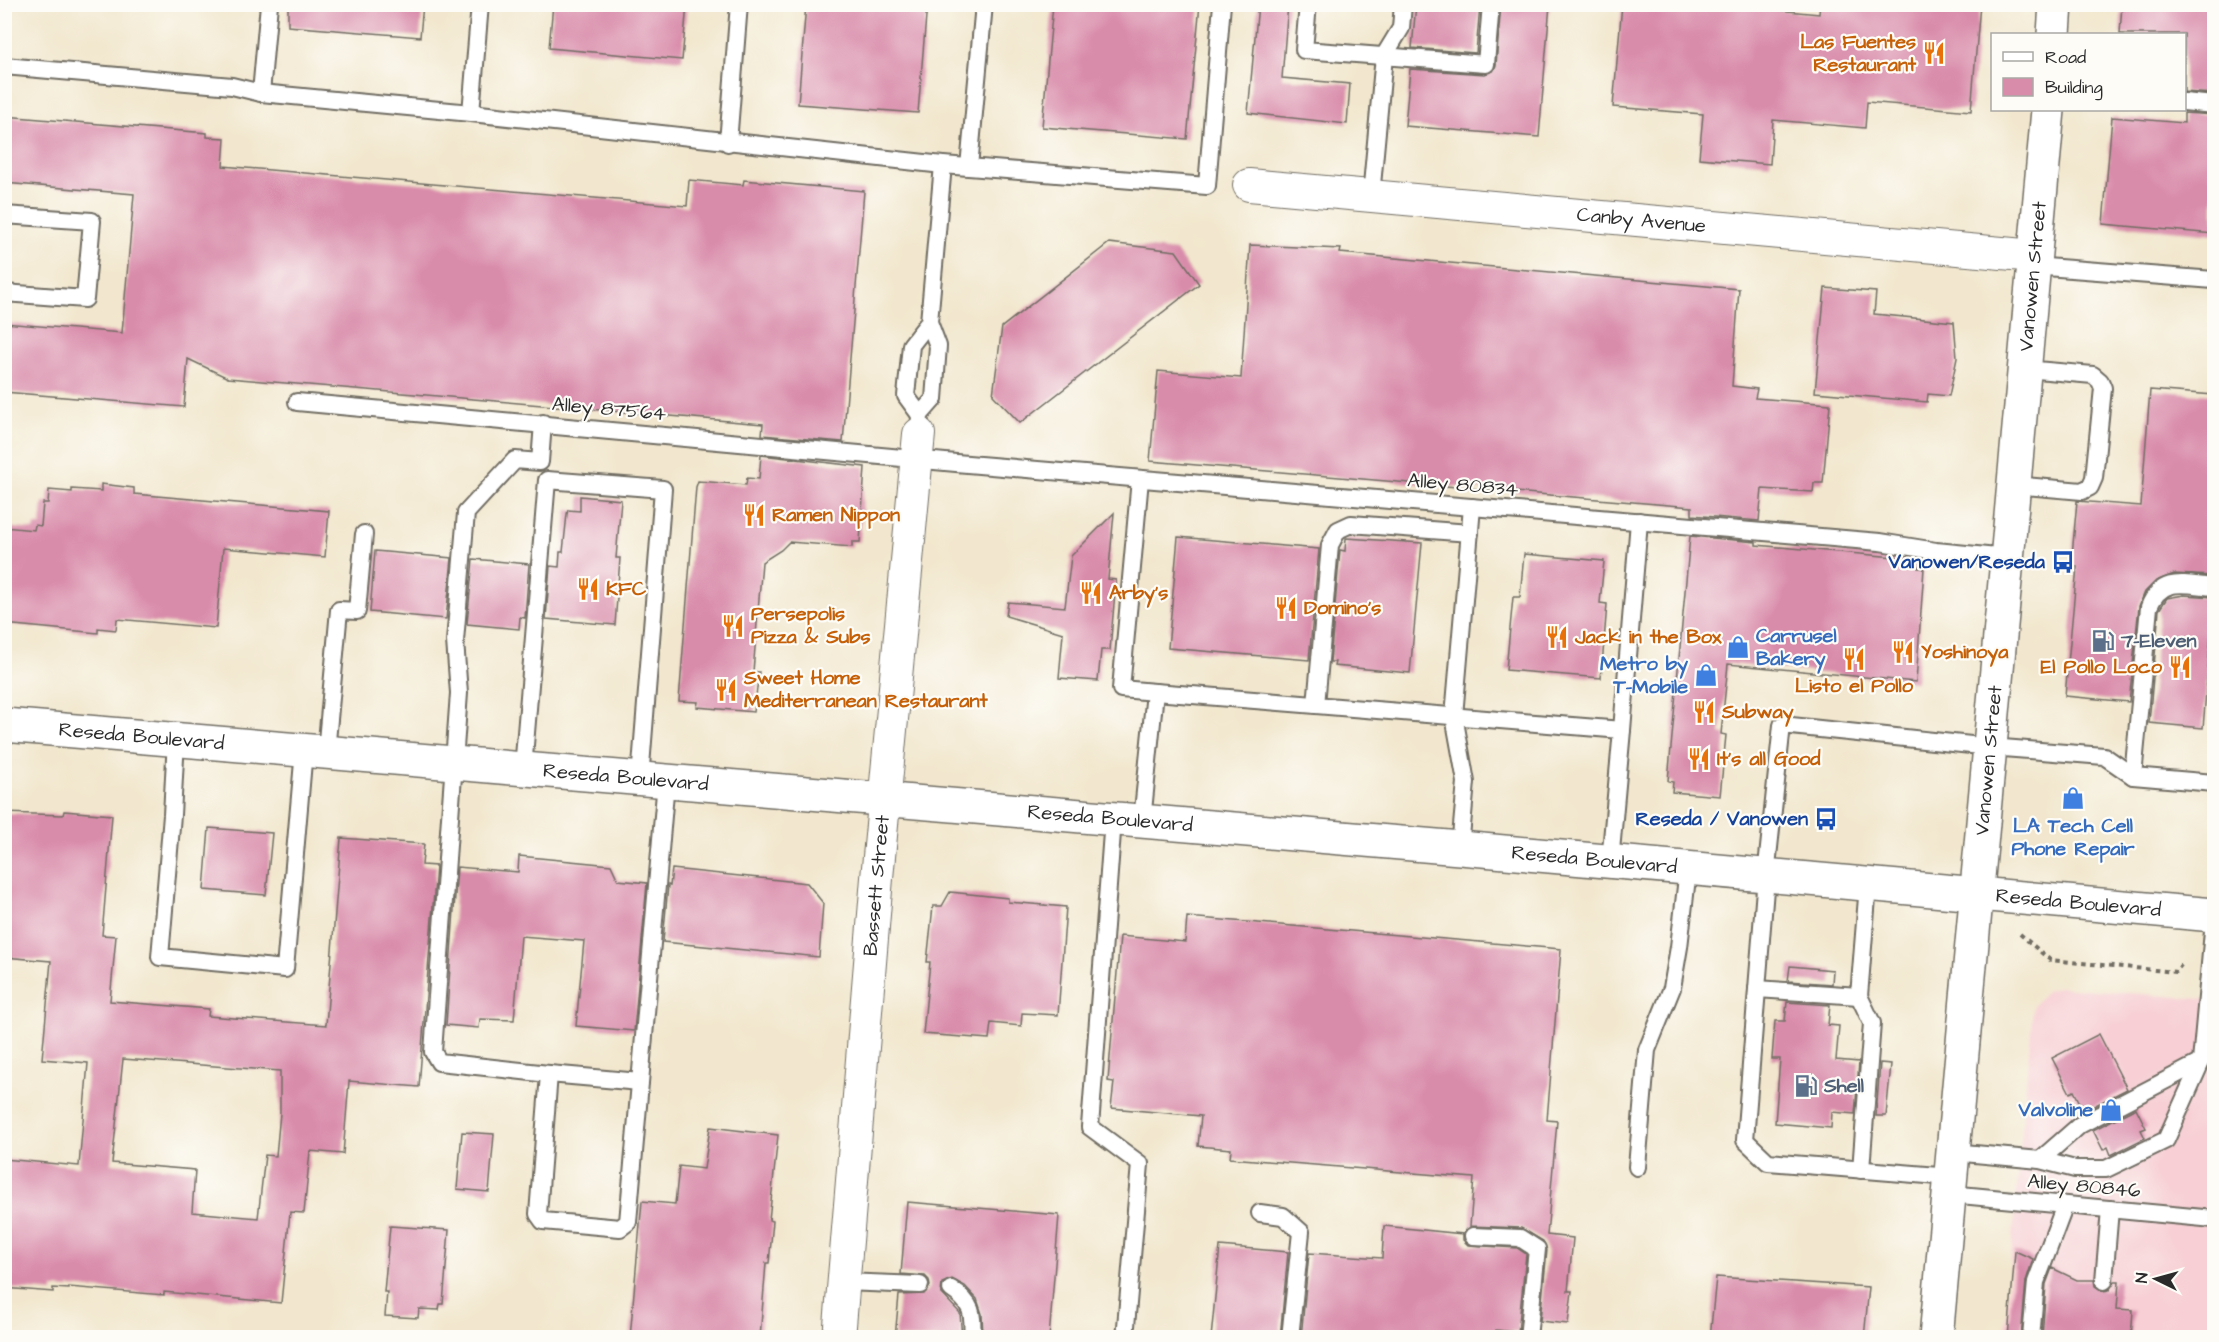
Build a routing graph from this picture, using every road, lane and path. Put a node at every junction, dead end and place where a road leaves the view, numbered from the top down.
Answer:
1 (269, 4) edge
2 (480, 4) edge
3 (739, 4) edge
4 (984, 4) edge
5 (1222, 4) edge
6 (1308, 4) edge
7 (1403, 4) edge
8 (1491, 4) edge
9 (2056, 4) edge
10 (2054, 33) edge
11 (1384, 56) junction
12 (4, 66) edge
13 (261, 93) junction
14 (2186, 102) edge
15 (2214, 105) edge
16 (2048, 111) edge
17 (471, 113) junction
18 (728, 143) junction
19 (943, 165) junction
20 (969, 167) junction
21 (1249, 185) dead end
22 (1371, 196) junction
23 (4, 215) edge
24 (2034, 261) junction
25 (2214, 280) edge
26 (4, 293) edge
27 (929, 322) junction
28 (2024, 369) junction
29 (297, 402) dead end
30 (543, 423) junction
31 (918, 436) junction
32 (1140, 479) junction
33 (2014, 485) junction
34 (1472, 507) junction
35 (1639, 521) junction
36 (1470, 533) junction
37 (364, 534) dead end
38 (2007, 558) junction
39 (2214, 587) edge
40 (1155, 692) junction
41 (1316, 705) junction
42 (1454, 716) junction
43 (4, 725) edge
44 (1622, 730) junction
45 (176, 739) junction
46 (1990, 747) junction
47 (315, 751) junction
48 (454, 763) junction
49 (523, 769) junction
50 (2133, 776) junction
51 (653, 780) junction
52 (2214, 783) edge
53 (885, 800) junction
54 (1128, 820) junction
55 (1460, 848) junction
56 (1610, 862) junction
57 (1688, 869) junction
58 (1766, 876) junction
59 (1868, 885) junction
60 (1977, 895) junction
61 (2214, 915) edge
62 (2214, 920) edge
63 (2018, 932) dead end
64 (2182, 963) dead end
65 (1757, 988) junction
66 (1859, 996) junction
67 (2201, 1062) junction
68 (549, 1074) junction
69 (640, 1082) junction
70 (2040, 1160) junction
71 (1637, 1167) dead end
72 (1861, 1170) junction
73 (1951, 1175) junction
74 (2065, 1206) junction
75 (2110, 1209) junction
76 (1260, 1213) dead end
77 (2214, 1219) edge
78 (1473, 1236) dead end
79 (2104, 1281) dead end
80 (844, 1282) junction
81 (920, 1285) dead end
82 (951, 1289) dead end
83 (839, 1338) edge
84 (972, 1338) edge
85 (1125, 1338) edge
86 (1290, 1338) edge
87 (1528, 1338) edge
88 (1936, 1338) edge
89 (2031, 1338) edge

1 - 13 lane
2 - 17 lane
3 - 18 lane
4 - 20 lane
5 - 20 lane
6 - 11 lane
7 - 11 lane
8 - 11 lane
9 - 10 main road
11 - 22 lane
12 - 13 lane
13 - 17 lane
14 - 15 lane
16 - 24 main road, Vanowen Street
17 - 18 lane
18 - 19 lane
19 - 20 lane
19 - 27 lane
21 - 22 street, Canby Avenue
22 - 24 street, Canby Avenue
23 - 26 lane
24 - 25 lane
24 - 28 main road, Vanowen Street
27 - 31 lane
27 - 31 lane
28 - 33 main road, Vanowen Street
28 - 33 lane
29 - 30 lane, Alley 87564
30 - 31 lane, Alley 87564
30 - 48 lane
31 - 32 lane, Alley 80834
31 - 53 street, Bassett Street
32 - 34 lane, Alley 80834
32 - 40 lane
33 - 38 main road, Vanowen Street
34 - 35 lane, Alley 80834
34 - 36 lane
35 - 38 lane, Alley 80834
35 - 44 lane
36 - 41 lane
36 - 42 lane
37 - 47 lane
38 - 46 main road, Vanowen Street
39 - 50 lane
40 - 41 lane
40 - 54 lane
41 - 42 lane
42 - 44 lane
42 - 55 lane
43 - 45 main road, Reseda Boulevard
44 - 56 lane
45 - 47 main road, Reseda Boulevard
45 - 47 lane
46 - 50 lane
46 - 58 lane
46 - 60 main road, Vanowen Street
47 - 48 main road, Reseda Boulevard
48 - 49 main road, Reseda Boulevard
48 - 68 lane
49 - 51 main road, Reseda Boulevard
49 - 51 lane
50 - 52 lane
51 - 53 main road, Reseda Boulevard
51 - 69 lane
53 - 54 main road, Reseda Boulevard
53 - 80 street, Bassett Street
54 - 55 main road, Reseda Boulevard
54 - 85 lane
55 - 56 main road, Reseda Boulevard
56 - 57 main road, Reseda Boulevard
57 - 58 main road, Reseda Boulevard
57 - 71 lane
58 - 59 main road, Reseda Boulevard
58 - 65 lane
59 - 60 main road, Reseda Boulevard
59 - 66 lane
60 - 61 main road, Reseda Boulevard
60 - 73 main road, Vanowen Street
62 - 67 lane
63 - 64 path
65 - 66 lane
65 - 72 lane
66 - 72 lane
67 - 70 lane
67 - 70 lane
68 - 69 lane
68 - 69 lane
70 - 73 lane
72 - 73 lane
73 - 74 lane, Alley 80846
73 - 88 main road, Vanowen Street
74 - 75 lane, Alley 80846
74 - 89 lane
75 - 77 lane, Alley 80846
75 - 79 lane
76 - 86 lane
78 - 87 lane
80 - 81 lane
80 - 83 street, Bassett Street
82 - 84 lane

